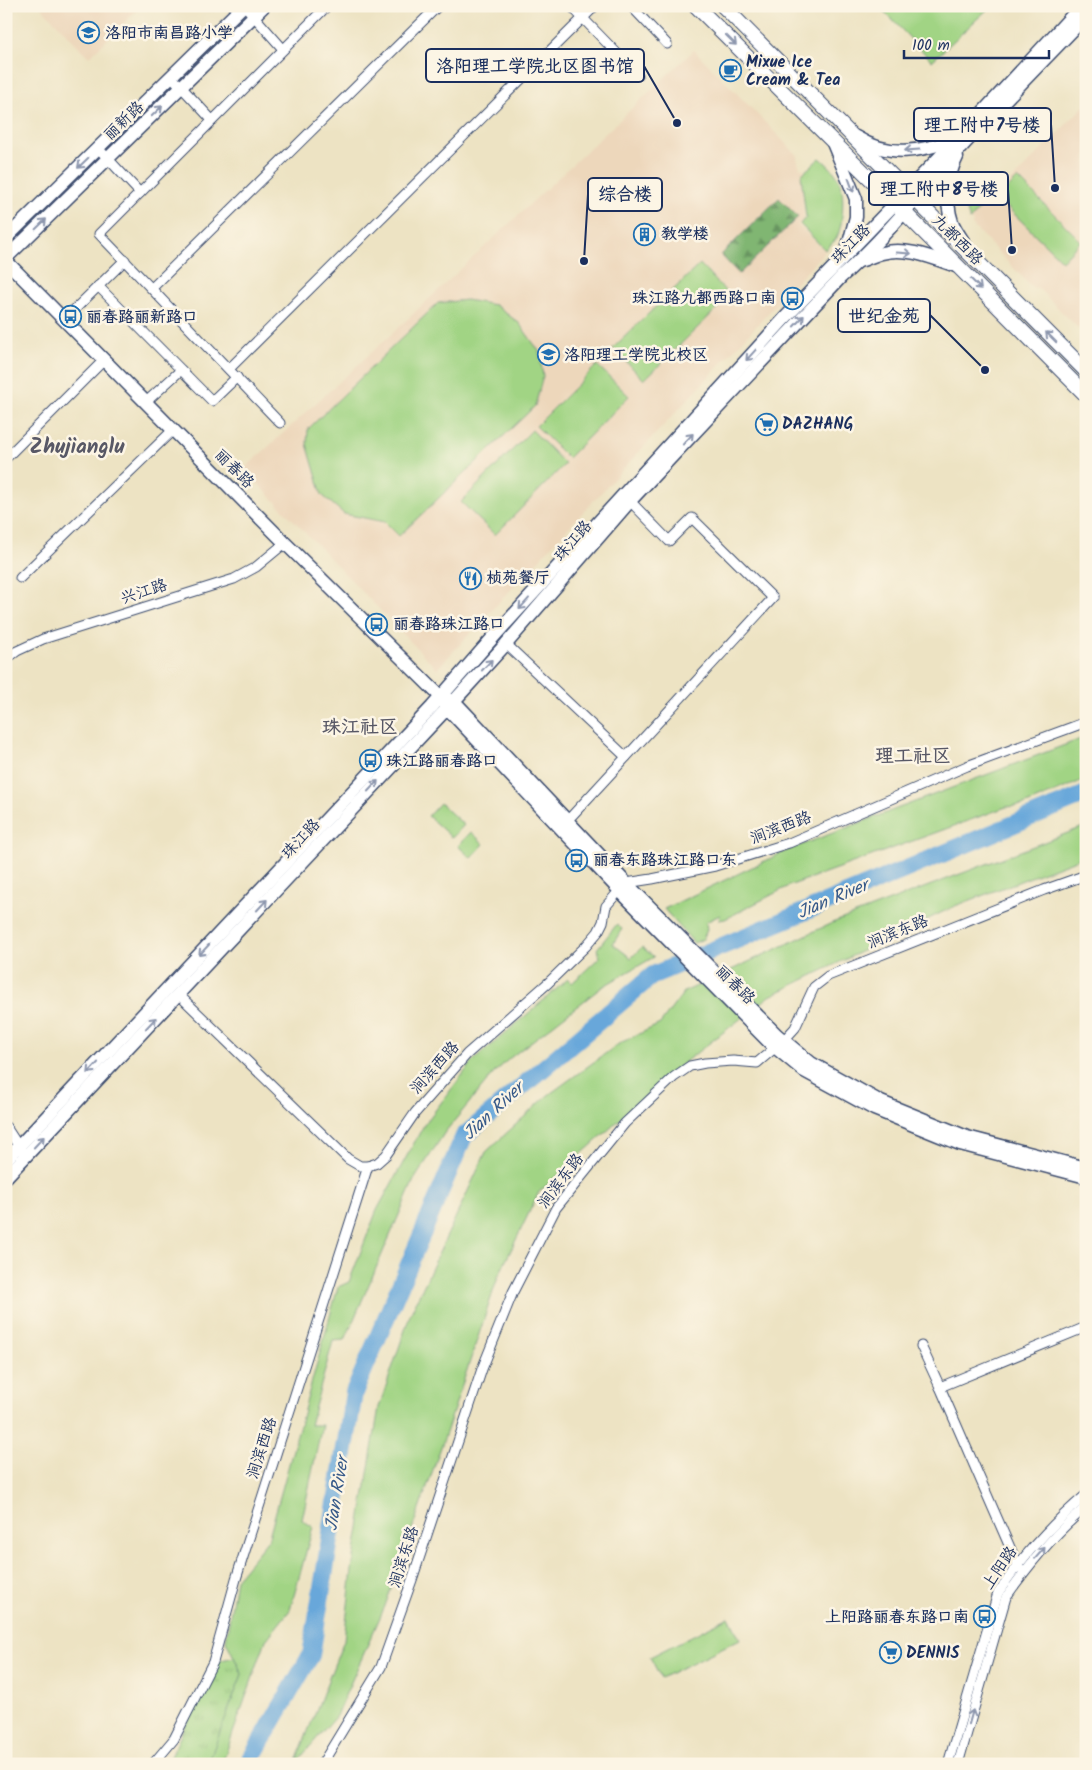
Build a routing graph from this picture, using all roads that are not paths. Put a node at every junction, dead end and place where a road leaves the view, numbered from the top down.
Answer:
1 (264, 6) edge
2 (327, 6) edge
3 (438, 6) edge
4 (571, 6) edge
5 (595, 6) edge
6 (631, 6) edge
7 (696, 6) edge
8 (723, 6) edge
9 (1081, 6) edge
10 (247, 9) edge
11 (1086, 16) edge
12 (583, 18) junction
13 (667, 44) dead end
14 (283, 49) junction
15 (638, 75) dead end
16 (171, 76) junction
17 (181, 87) junction
18 (212, 120) junction
19 (849, 132) junction
20 (832, 140) junction
21 (962, 140) junction
22 (98, 148) junction
23 (108, 159) junction
24 (140, 193) junction
25 (912, 196) junction
26 (900, 208) junction
27 (6, 238) edge
28 (845, 256) junction
29 (974, 259) junction
30 (6, 260) edge
31 (124, 260) junction
32 (857, 262) junction
33 (959, 267) junction
34 (98, 286) junction
35 (152, 288) junction
36 (73, 311) dead end
37 (104, 360) junction
38 (229, 369) junction
39 (181, 370) junction
40 (1086, 371) edge
41 (237, 377) junction
42 (1086, 395) edge
43 (146, 402) junction
44 (280, 423) dead end
45 (173, 430) junction
46 (6, 458) edge
47 (630, 502) junction
48 (285, 543) junction
49 (20, 578) dead end
50 (506, 644) junction
51 (6, 659) edge
52 (447, 702) junction
53 (1086, 722) edge
54 (626, 757) junction
55 (567, 821) junction
56 (1086, 876) edge
57 (624, 888) junction
58 (178, 994) junction
59 (777, 1041) junction
60 (6, 1127) edge
61 (22, 1152) junction
62 (6, 1160) edge
63 (368, 1166) junction
64 (1086, 1168) edge
65 (1086, 1177) edge
66 (6, 1178) edge
67 (1086, 1326) edge
68 (921, 1346) dead end
69 (940, 1387) junction
70 (1086, 1495) edge
71 (1086, 1507) edge
72 (1017, 1565) junction
73 (1022, 1574) junction
74 (153, 1764) edge
75 (322, 1764) edge
76 (948, 1764) edge
77 (958, 1764) edge

1 - 10 main road, 丽新路
2 - 14 street
3 - 35 street
4 - 12 street
5 - 12 street
6 - 13 street
7 -> 20 main road, 九都西路
8 - 19 main road, 九都西路
9 - 21 main road, 珠江路
10 - 14 street
10 - 16 main road, 丽新路
10 - 17 main road, 丽新路
11 - 21 main road, 珠江路
12 - 15 street
12 - 38 street
14 - 18 street
16 - 17 street
16 - 22 main road, 丽新路
17 - 18 street
23 -> 17 main road, 丽新路
18 - 24 street
21 -> 19 main road
19 - 25 main road, 九都西路
20 - 26 main road, 九都西路
20 -> 28 main road
21 - 25 main road, 珠江路
21 - 29 main road
22 - 23 street
22 -> 27 main road, 丽新路
23 - 24 street
30 -> 23 main road, 丽新路
24 - 31 street
25 - 26 main road, 珠江路
25 - 29 main road, 九都西路
26 - 28 main road, 珠江路
26 - 32 main road, 珠江路
26 - 33 main road, 九都西路
28 -> 52 main road, 珠江路
40 -> 29 main road, 九都西路
30 - 37 main road, 丽春路
31 - 34 street
31 - 35 street
32 -> 33 main road
47 -> 32 main road, 珠江路
33 -> 42 main road, 九都西路
34 - 36 street
34 - 39 street
35 - 38 street
37 - 43 main road, 丽春路
37 - 46 street
38 - 41 street
39 - 41 street
39 - 43 street
41 - 44 street
43 - 45 main road, 丽春路
45 - 48 main road, 丽春路
45 - 49 street
47 - 50 main road, 珠江路
47 - 54 street
48 - 51 street, 兴江路
48 - 52 main road, 丽春路
52 -> 50 main road, 珠江路
50 - 54 street
52 - 55 main road, 丽春路
52 - 57 main road, 丽春路
58 -> 52 main road, 珠江路
52 -> 61 main road, 珠江路
53 - 57 street, 涧滨西路
54 - 55 street
55 - 57 main road, 丽春路
56 - 59 street, 涧滨东路
57 - 59 main road, 丽春路
57 - 63 street, 涧滨西路
61 -> 58 main road, 珠江路
58 - 63 street
59 - 64 main road, 丽春路
59 - 65 main road, 丽春路
59 - 75 street, 涧滨东路
60 - 61 street
61 - 62 main road, 珠江路
61 - 66 main road, 珠江路
63 - 74 street, 涧滨西路
67 - 69 street
68 - 69 street
69 - 72 street
70 - 72 street, 上阳路
73 -> 71 street, 上阳路
72 - 73 street
72 - 76 street, 上阳路
77 -> 73 street, 上阳路

